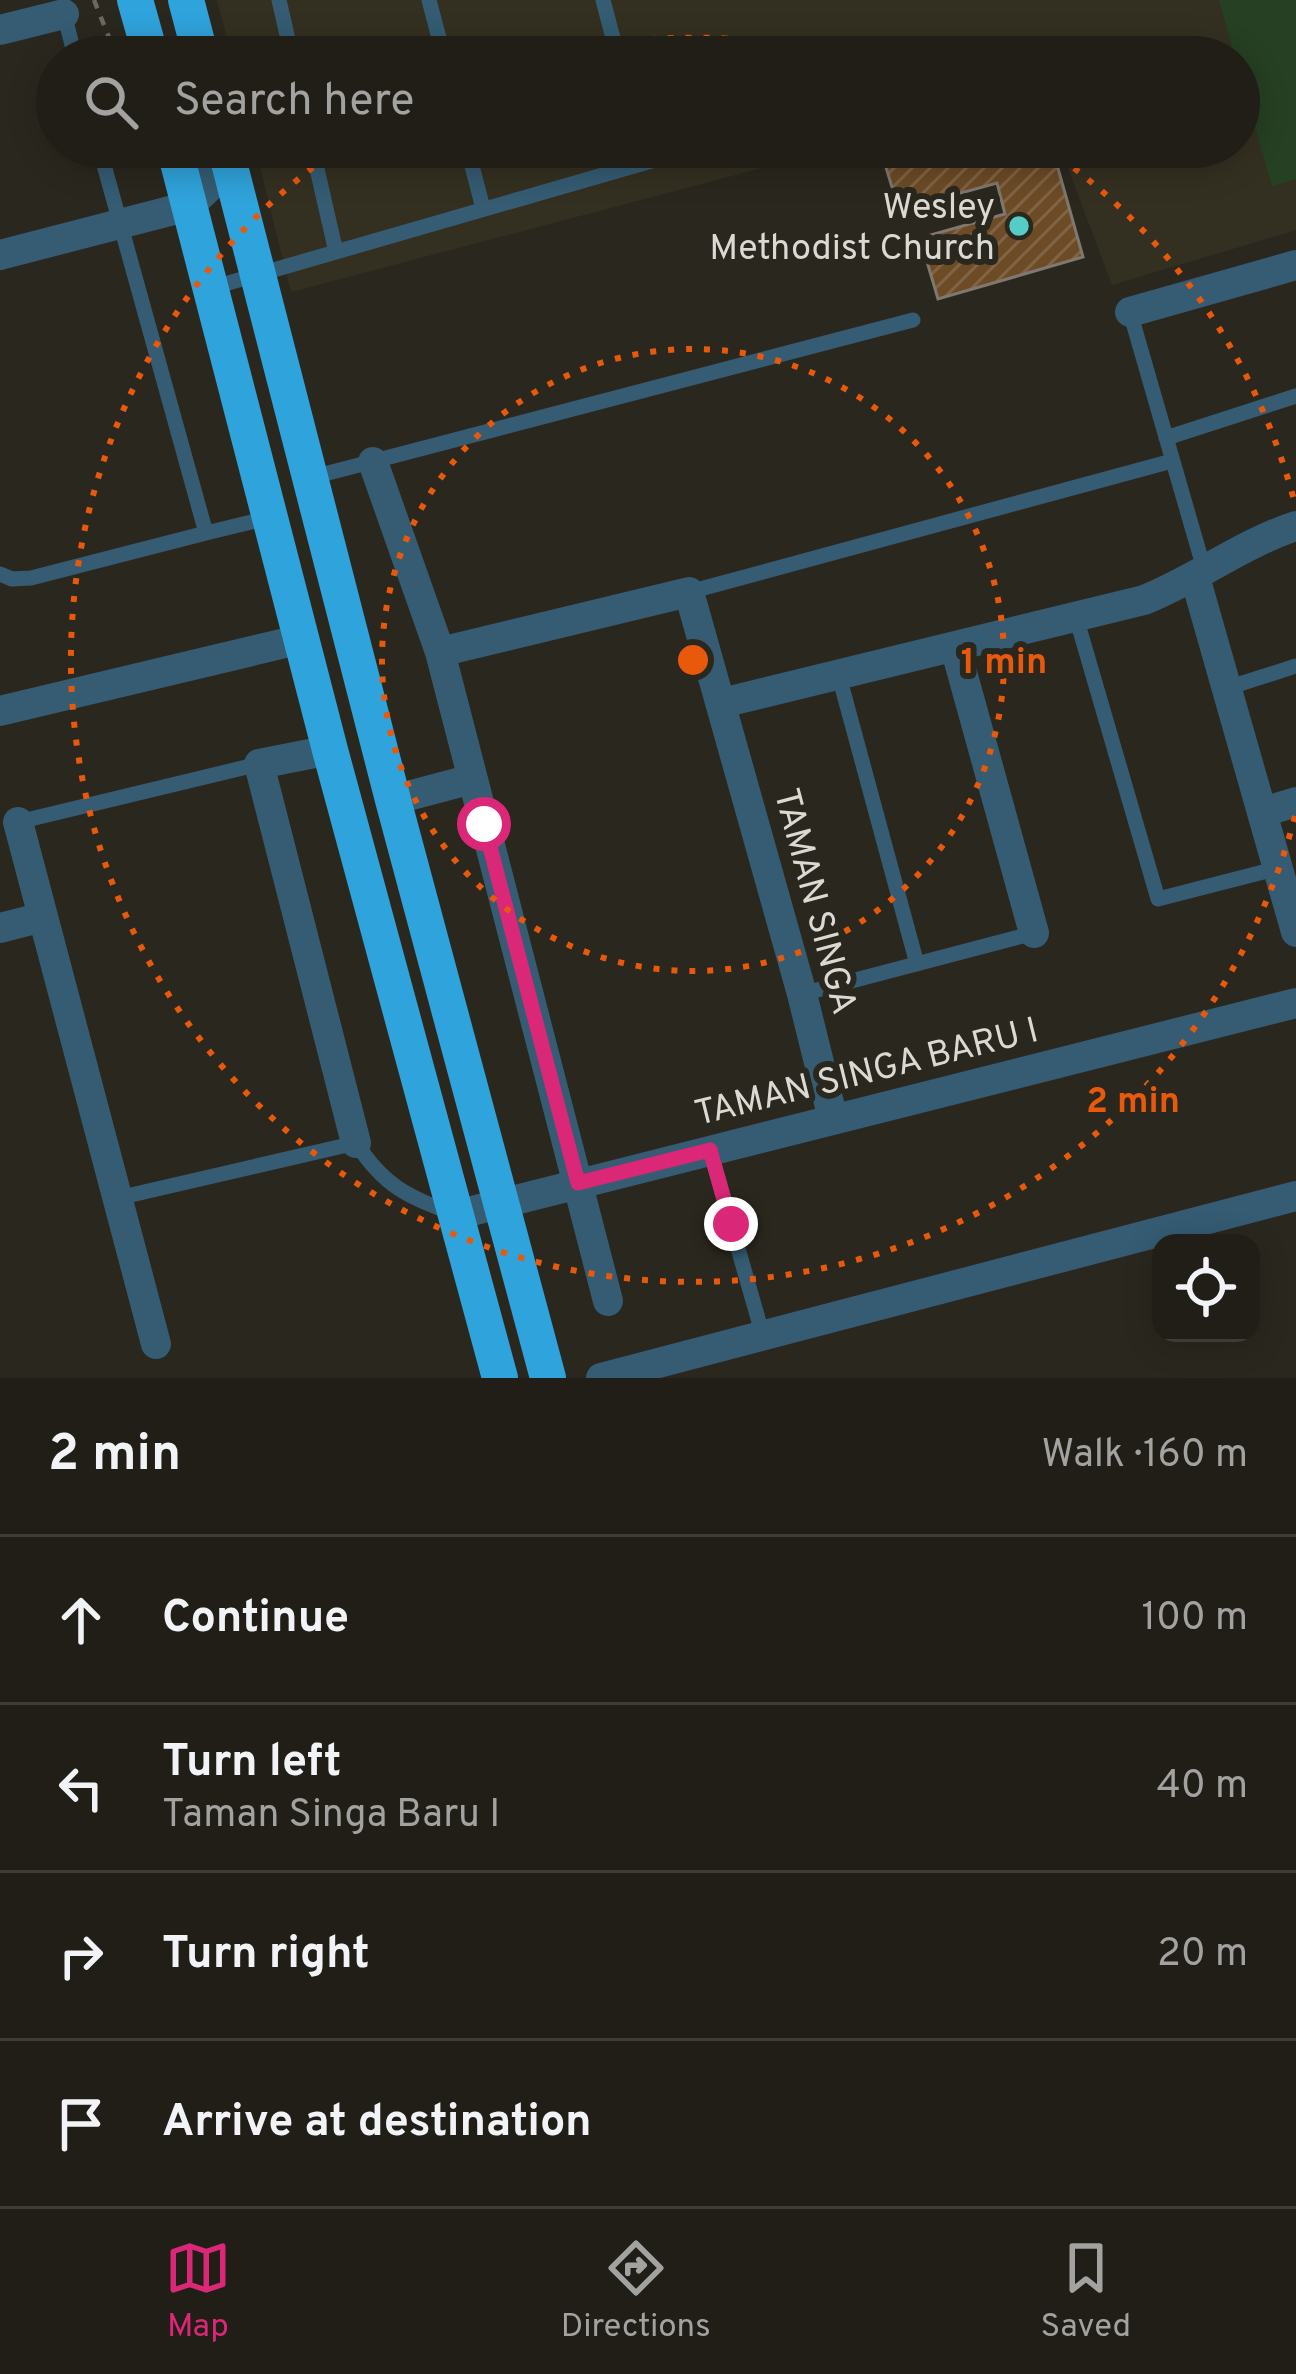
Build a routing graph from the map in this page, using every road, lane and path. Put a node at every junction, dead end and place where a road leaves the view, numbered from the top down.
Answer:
1 (94, 0) edge
2 (135, 0) edge
3 (186, 0) edge
4 (279, 0) edge
5 (429, 0) edge
6 (603, 0) edge
7 (62, 7) edge
8 (0, 30) edge
9 (120, 36) edge
10 (134, 36) edge
11 (195, 36) edge
12 (287, 36) edge
13 (438, 36) edge
14 (612, 36) edge
15 (104, 168) edge
16 (179, 168) edge
17 (211, 168) edge
18 (231, 168) edge
19 (317, 168) edge
20 (473, 168) edge
21 (603, 168) edge
22 (189, 206) junction
23 (483, 208) junction
24 (118, 224) junction
25 (336, 252) junction
26 (0, 255) edge
27 (1296, 265) edge
28 (260, 276) junction
29 (211, 288) junction
30 (1130, 312) joint
31 (913, 320) dead end
32 (1296, 396) edge
33 (1166, 438) junction
34 (373, 461) junction
35 (1172, 461) junction
36 (311, 477) junction
37 (269, 518) junction
38 (1296, 526) edge
39 (206, 533) junction
40 (1200, 573) junction
41 (0, 574) edge
42 (689, 592) junction
43 (1076, 617) junction
44 (302, 639) junction
45 (955, 647) junction
46 (440, 652) junction
47 (1296, 666) edge
48 (839, 676) junction
49 (1227, 688) junction
50 (722, 703) junction
51 (0, 711) edge
52 (330, 750) junction
53 (260, 764) junction
54 (472, 779) junction
55 (393, 800) junction
56 (1296, 802) edge
57 (1263, 812) junction
58 (18, 822) joint
59 (1279, 868) junction
60 (43, 917) junction
61 (0, 928) edge
62 (1296, 932) edge
63 (1034, 933) joint
64 (917, 964) junction
65 (802, 994) junction
66 (1296, 1003) edge
67 (475, 1097) junction
68 (429, 1110) junction
69 (833, 1119) junction
70 (356, 1143) junction
71 (710, 1150) junction
72 (578, 1183) junction
73 (1296, 1196) edge
74 (118, 1198) junction
75 (502, 1202) junction
76 (456, 1215) junction
77 (608, 1301) dead end
78 (763, 1336) junction
79 (156, 1344) dead end
80 (633, 1374) edge
81 (500, 1378) edge
82 (548, 1378) edge
83 (602, 1378) edge

1 - 9 path
2 - 10 highway
3 - 11 highway
4 - 12 lane
5 - 13 lane
6 - 14 lane
7 - 8 street
15 - 24 lane
16 - 22 highway
17 - 22 street
18 - 28 highway
19 - 25 lane
20 - 23 lane
21 - 23 lane
22 - 24 street
22 - 29 highway
23 - 25 lane
24 - 26 street
24 - 39 lane
25 - 28 lane
27 - 30 street
28 - 29 lane
28 - 36 highway
29 - 37 highway
30 - 33 lane
31 - 34 lane
32 - 33 lane
33 - 35 lane
34 - 36 lane
34 - 46 street
35 - 40 lane
35 - 42 lane
36 - 55 highway
37 - 39 lane
37 - 44 highway
38 - 40 street
39 - 41 lane
40 - 43 street
40 - 49 street
42 - 46 street
42 - 50 street, TAMAN SINGA
43 - 45 street
43 - 59 lane
44 - 51 street
44 - 52 highway
45 - 48 street
45 - 63 street
46 - 54 street
47 - 49 lane
48 - 50 street
48 - 64 lane
49 - 57 street
50 - 65 street, TAMAN SINGA
52 - 53 street
52 - 68 highway
53 - 58 lane
53 - 70 street
54 - 55 street
54 - 72 street
55 - 67 highway
56 - 57 street
57 - 59 street
58 - 60 street
59 - 62 street
60 - 61 street
60 - 74 street
63 - 64 lane
64 - 65 lane
65 - 69 street, TAMAN SINGA
66 - 69 street, TAMAN SINGA BARU I
67 - 68 highway
67 - 75 highway
68 - 76 highway
69 - 71 street, TAMAN SINGA BARU I
70 - 74 lane
70 - 76 lane
71 - 72 street, TAMAN SINGA BARU I
71 - 78 lane
72 - 75 street, TAMAN SINGA BARU I
72 - 77 street
73 - 78 street
74 - 79 street
75 - 76 street, TAMAN SINGA BARU I
75 - 82 highway
76 - 81 highway
78 - 80 street
80 - 83 street

